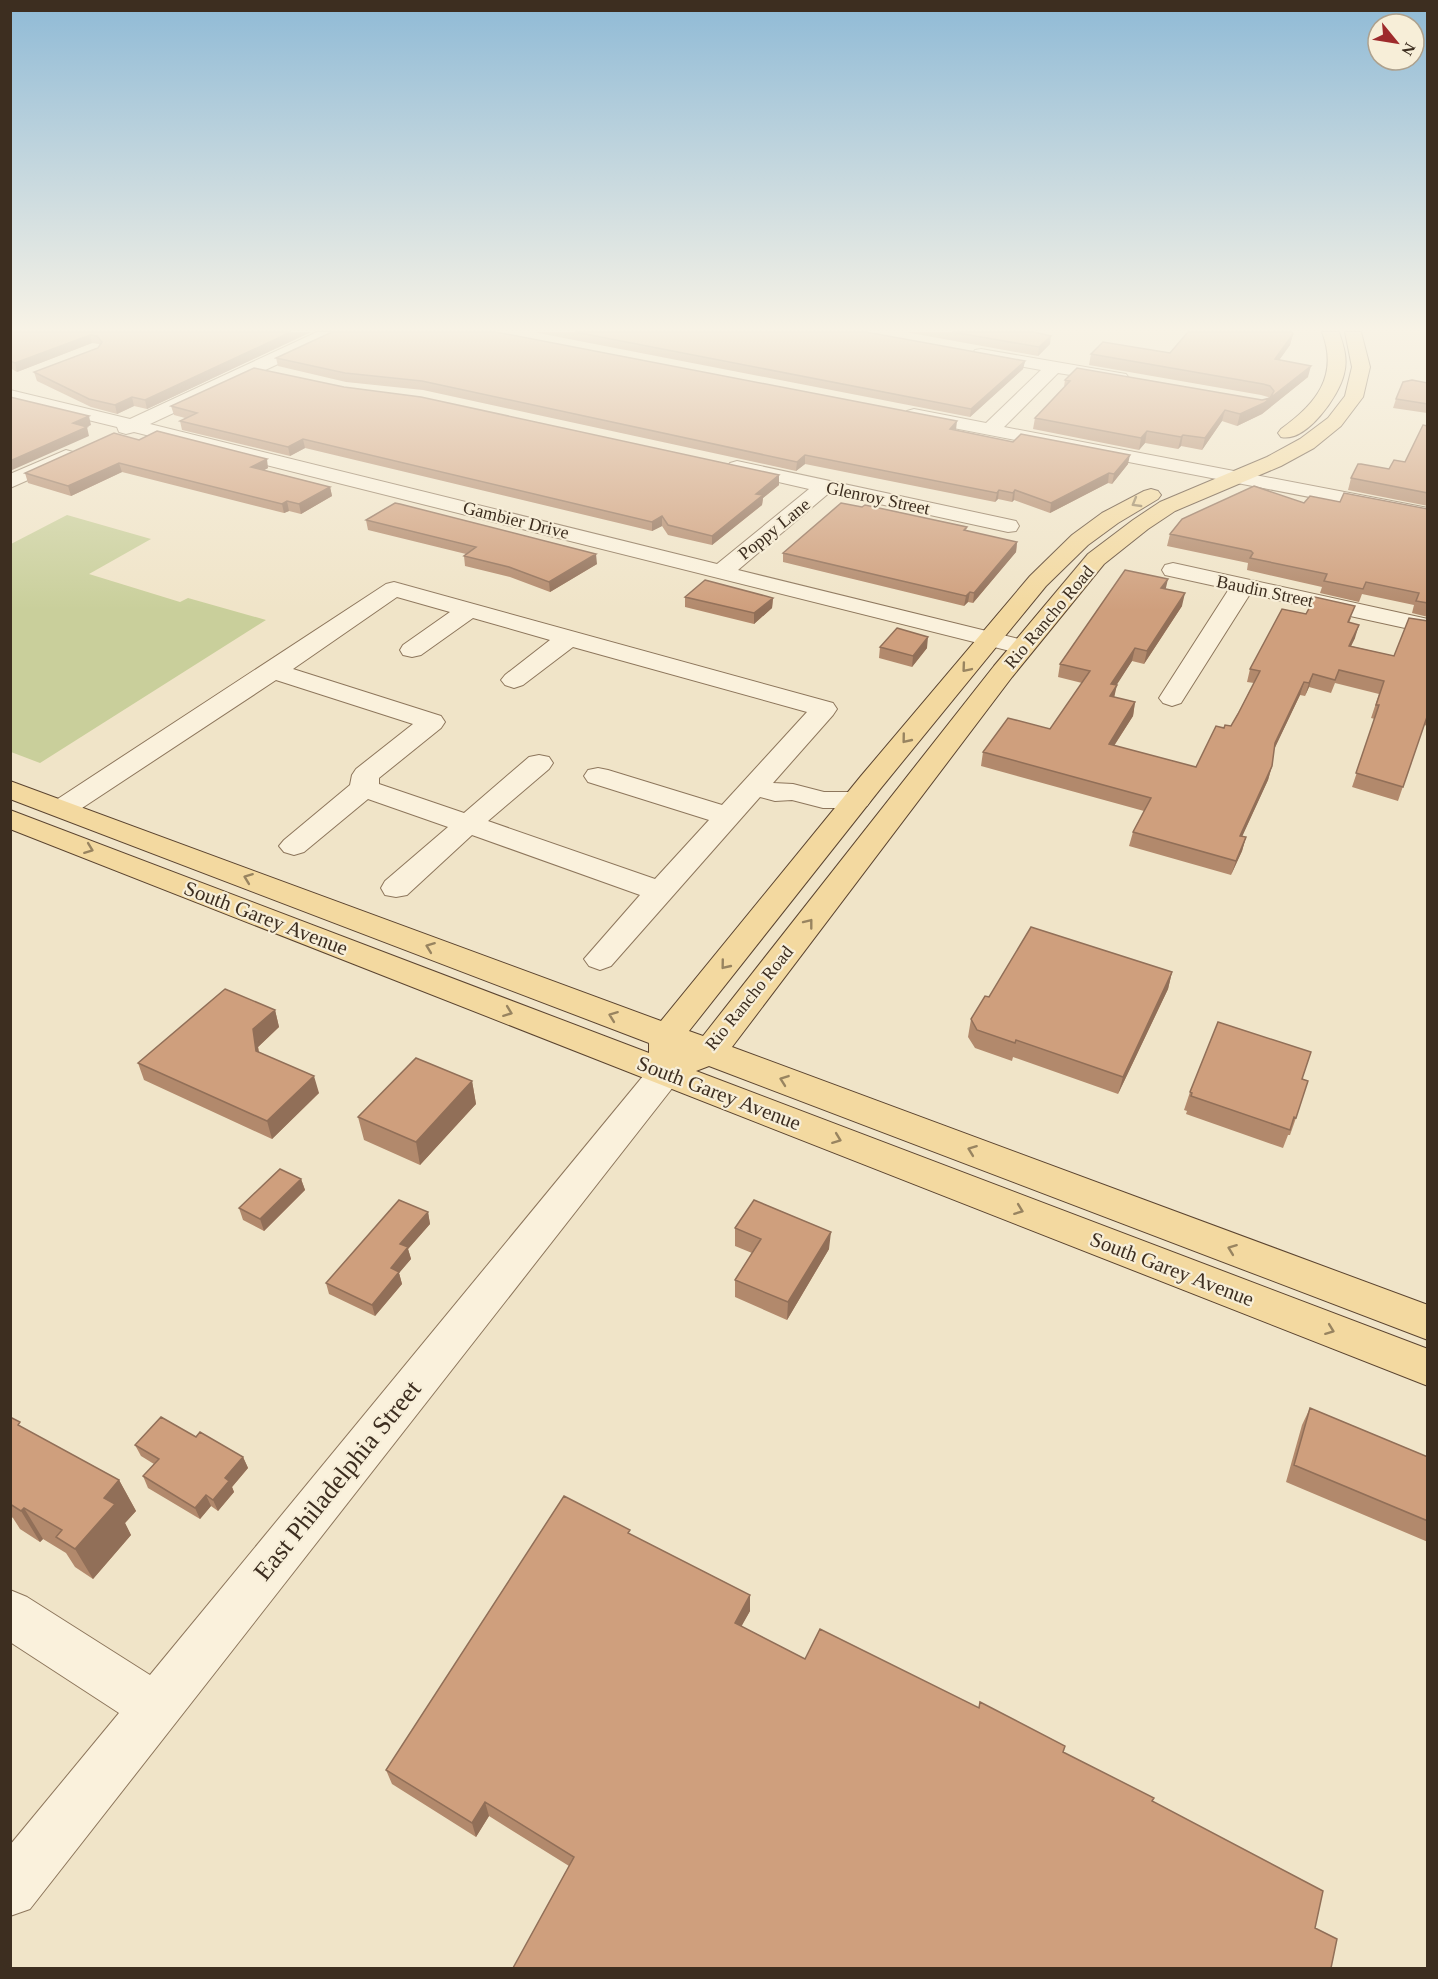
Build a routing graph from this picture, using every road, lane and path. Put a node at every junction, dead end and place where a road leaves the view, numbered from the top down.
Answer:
1 (961, 424) edge
2 (996, 424) edge
3 (1302, 424) edge
4 (1330, 424) edge
5 (132, 425) joint
6 (990, 430) junction
7 (103, 439) edge
8 (84, 448) edge
9 (722, 464) edge
10 (1208, 471) junction
11 (1240, 477) junction
12 (10, 482) edge
13 (825, 486) junction
14 (1428, 514) edge
15 (1008, 526) dead end
16 (1173, 570) dead end
17 (723, 571) junction
18 (1243, 586) junction
19 (469, 610) junction
20 (1428, 626) edge
21 (569, 638) junction
22 (990, 639) junction
23 (1022, 647) junction
24 (412, 650) dead end
25 (273, 671) junction
26 (514, 680) dead end
27 (942, 697) junction
28 (1172, 698) dead end
29 (977, 706) junction
30 (887, 763) junction
31 (538, 764) dead end
32 (598, 776) dead end
33 (364, 788) junction
34 (10, 789) edge
35 (765, 790) junction
36 (857, 800) junction
37 (63, 808) junction
38 (727, 816) junction
39 (19, 819) edge
40 (468, 824) junction
41 (108, 826) junction
42 (833, 830) junction
43 (879, 833) junction
44 (294, 846) dead end
45 (396, 888) dead end
46 (661, 892) junction
47 (600, 959) dead end
48 (709, 1052) junction
49 (666, 1054) junction
50 (1287, 1270) junction
51 (1275, 1309) junction
52 (1428, 1323) edge
53 (1428, 1368) edge
54 (10, 1614) edge
55 (156, 1707) junction
56 (10, 1889) edge

1 - 6 street
2 - 6 street
3 - 10 main road, Rio Rancho Road
4 - 11 main road, Rio Rancho Road
5 - 7 street
5 - 17 street, Gambier Drive
6 - 10 street
8 - 12 street
9 - 13 street, Glenroy Street
10 - 11 street
10 -> 22 main road, Rio Rancho Road
11 - 14 street
11 - 23 main road, Rio Rancho Road
13 - 15 street, Glenroy Street
13 - 17 street, Poppy Lane
16 - 18 street, Baudin Street
17 - 22 street, Gambier Drive
18 - 20 street, Baudin Street
18 - 28 street
19 - 21 street
19 - 24 street
19 - 25 street
21 - 26 street
21 - 35 street
22 - 23 street, Gambier Drive
22 -> 27 main road, Rio Rancho Road
23 - 29 main road, Rio Rancho Road
25 - 33 street
25 - 37 street
27 - 29 main road
27 -> 30 main road, Rio Rancho Road
29 - 43 main road, Rio Rancho Road
30 - 36 main road, Rio Rancho Road
30 - 43 main road
31 - 40 street
32 - 38 street
33 - 40 street
33 - 44 street
34 - 37 main road, South Garey Avenue
35 - 36 street
35 - 38 street
35 - 42 street
36 - 42 main road, Rio Rancho Road
37 - 39 main road
37 - 41 main road, South Garey Avenue
38 - 46 street
39 - 41 main road
39 -> 49 main road, South Garey Avenue
40 - 45 street
40 - 46 street
49 -> 41 main road, South Garey Avenue
42 -> 49 main road, Rio Rancho Road
48 -> 43 main road, Rio Rancho Road
46 - 47 street
48 - 49 main road, Rio Rancho Road
50 -> 48 main road, South Garey Avenue
49 -> 51 main road, South Garey Avenue
49 - 55 street, East Philadelphia Street
50 - 51 main road
50 - 52 main road, South Garey Avenue
51 -> 53 main road, South Garey Avenue
54 - 55 street
55 - 56 street, East Philadelphia Street

